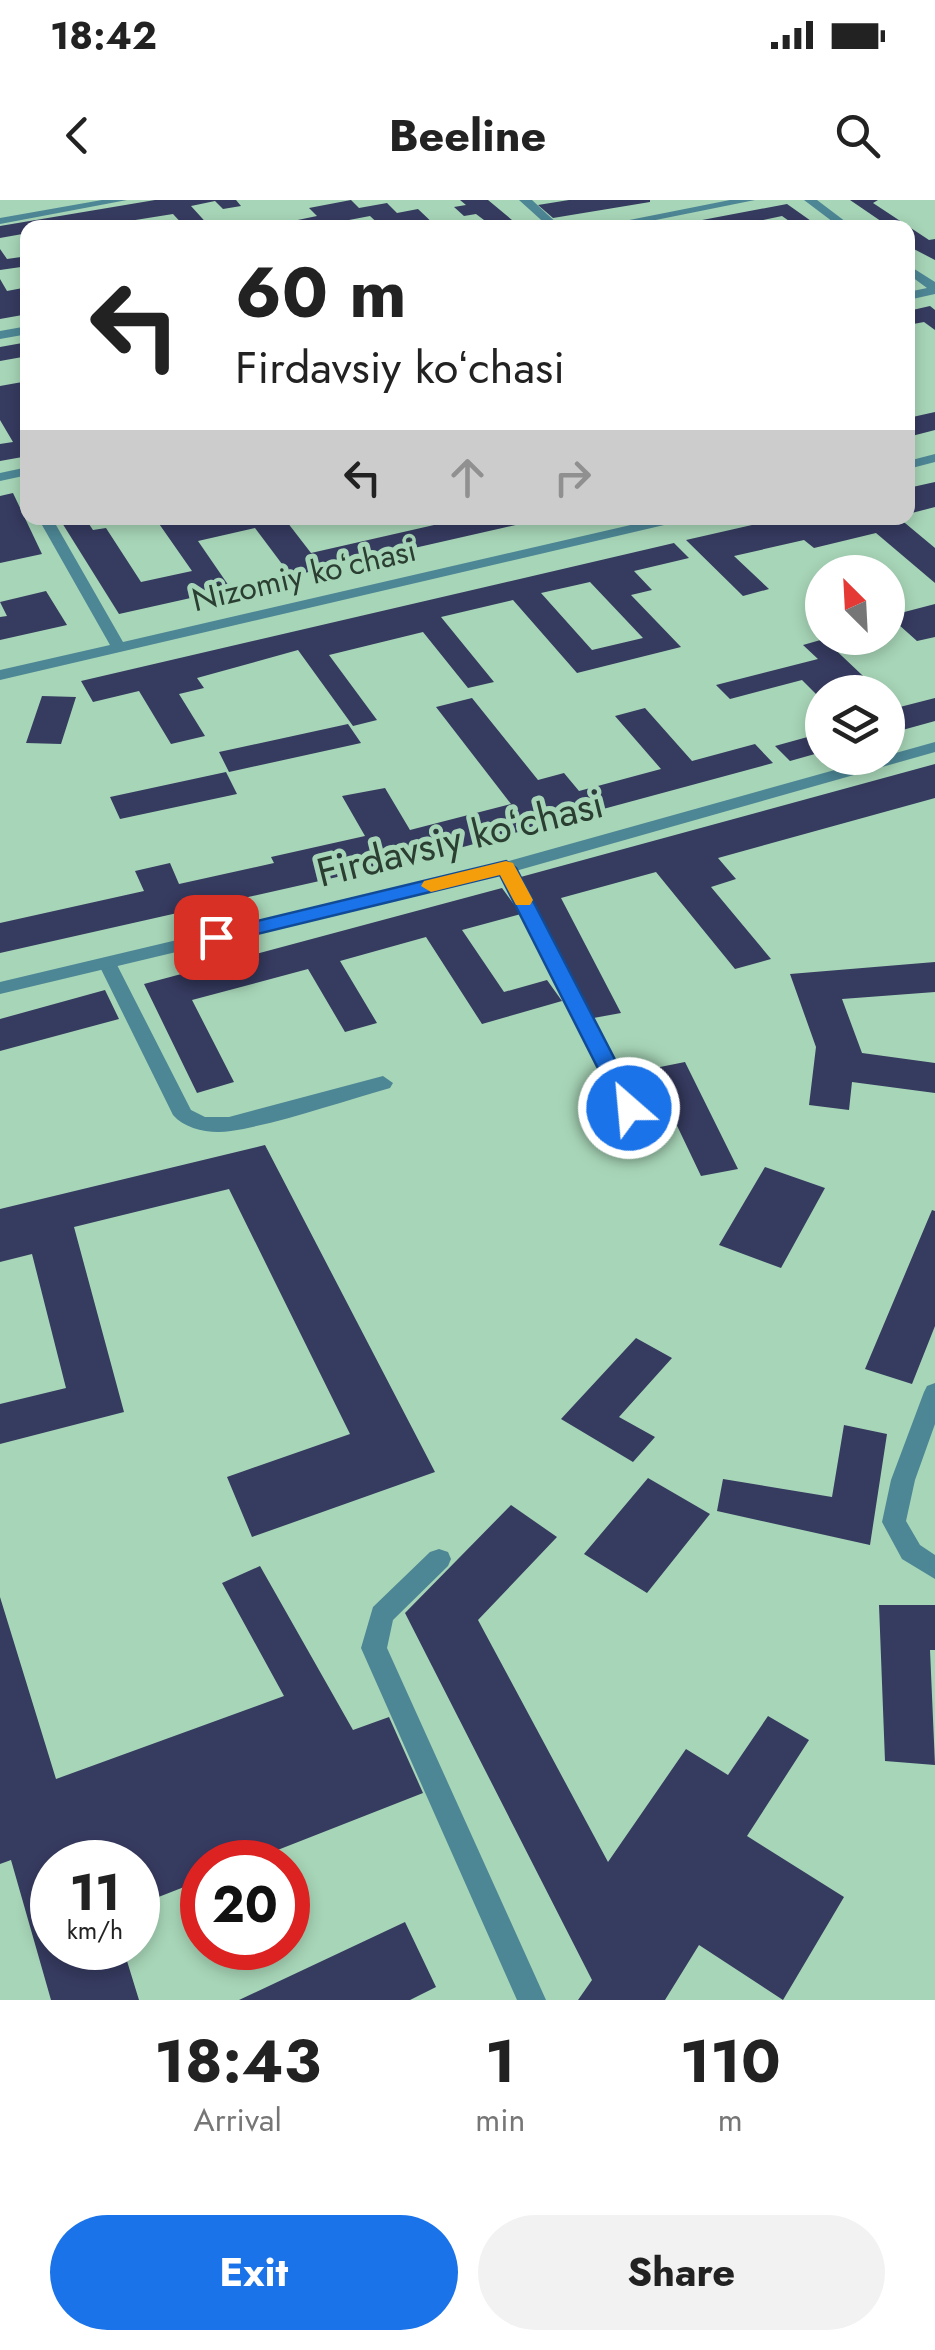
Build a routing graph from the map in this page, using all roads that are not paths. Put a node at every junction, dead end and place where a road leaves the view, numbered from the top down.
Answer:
1 (120, 200) edge
2 (525, 200) edge
3 (748, 200) edge
4 (810, 200) edge
5 (548, 220) edge
6 (638, 220) edge
7 (838, 220) edge
8 (0, 221) edge
9 (49, 525) edge
10 (646, 525) edge
11 (118, 646) junction
12 (0, 675) edge
13 (935, 747) edge
14 (506, 868) junction
15 (108, 964) junction
16 (0, 988) edge
17 (383, 1083) dead end
18 (629, 1108) dead end
19 (935, 1392) edge
20 (439, 1559) dead end
21 (935, 1569) edge
22 (532, 2000) edge

1 - 8 street
2 - 5 street
3 - 6 street
4 - 7 street
9 - 11 street
10 - 11 street, Nizomiy koʻchasi
11 - 12 street, Nizomiy koʻchasi
13 - 14 street, Firdavsiy koʻchasi
14 - 15 street, Firdavsiy koʻchasi
14 - 18 street
15 - 16 street, Firdavsiy koʻchasi
15 - 17 street
19 - 21 street
20 - 22 street

